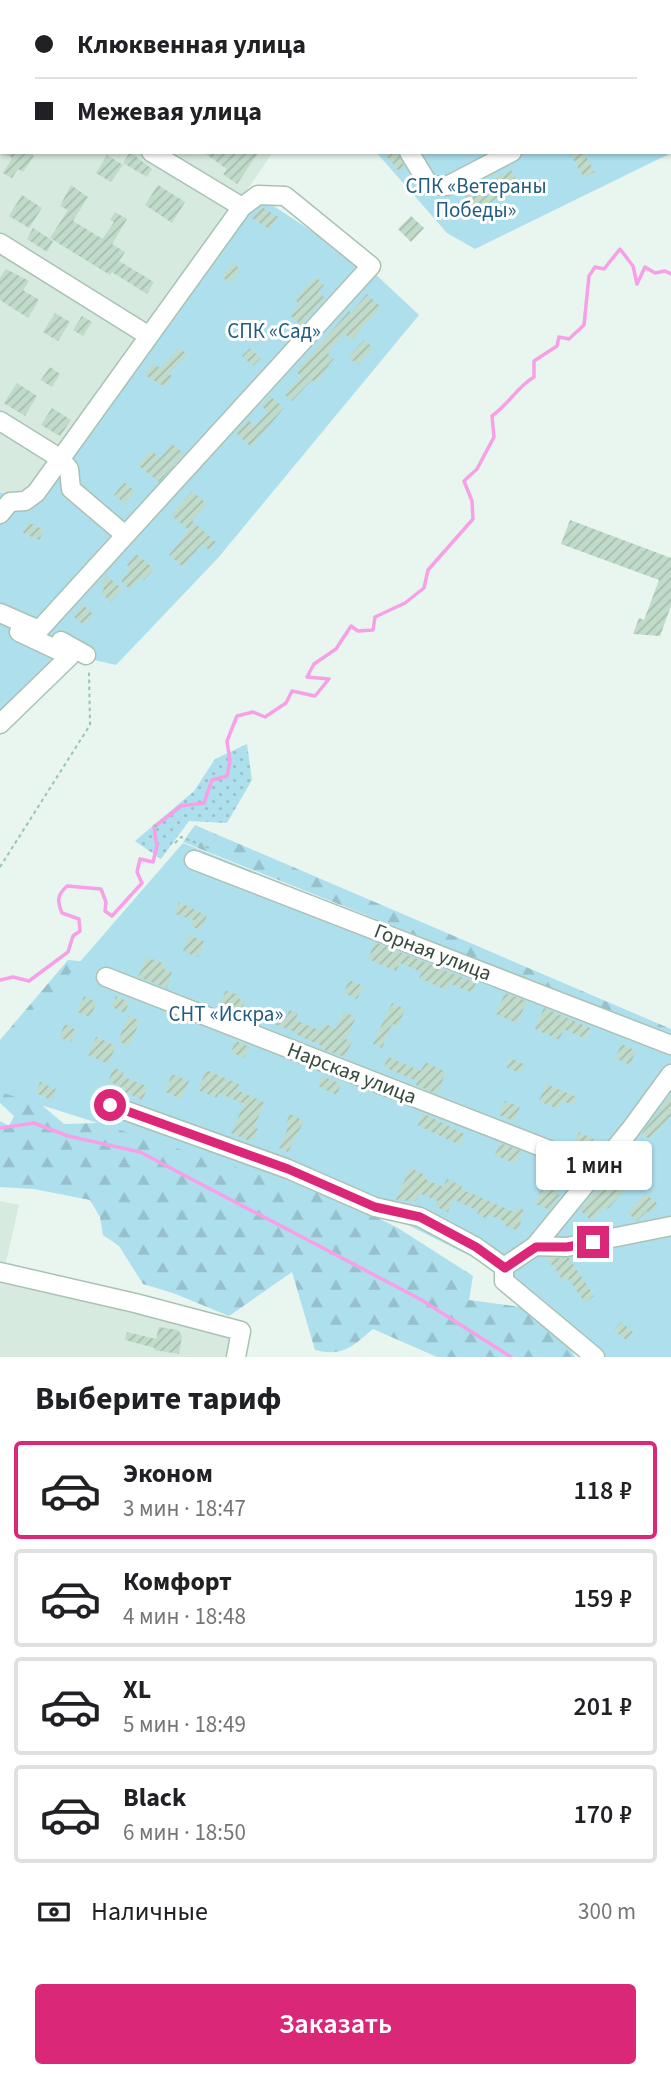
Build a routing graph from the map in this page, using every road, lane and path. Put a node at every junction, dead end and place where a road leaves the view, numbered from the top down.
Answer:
1 (154, 154) edge
2 (410, 154) edge
3 (508, 154) edge
4 (239, 206) junction
5 (0, 243) edge
6 (149, 336) junction
7 (0, 421) edge
8 (61, 459) junction
9 (0, 514) edge
10 (125, 536) junction
11 (0, 612) edge
12 (0, 623) edge
13 (39, 630) junction
14 (86, 655) joint
15 (0, 724) edge
16 (176, 843) dead end
17 (212, 849) dead end
18 (194, 860) dead end
19 (0, 867) edge
20 (106, 977) dead end
21 (671, 1045) edge
22 (671, 1074) edge
23 (110, 1105) dead end
24 (598, 1169) junction
25 (671, 1226) edge
26 (536, 1247) junction
27 (505, 1268) junction
28 (0, 1272) edge
29 (236, 1357) edge
30 (595, 1357) edge

1 - 4 street
2 - 3 street
4 - 6 street
4 - 10 street
5 - 6 street
6 - 8 street
7 - 8 street
8 - 9 street
8 - 10 street
10 - 13 street
11 - 13 street
12 - 15 street
13 - 14 street
14 - 19 path
16 - 17 path
18 - 21 street, Горная улица
20 - 24 street, Нарская улица
22 - 24 street
23 - 27 street
24 - 26 street
25 - 26 street
26 - 27 street
27 - 30 street
28 - 29 street

